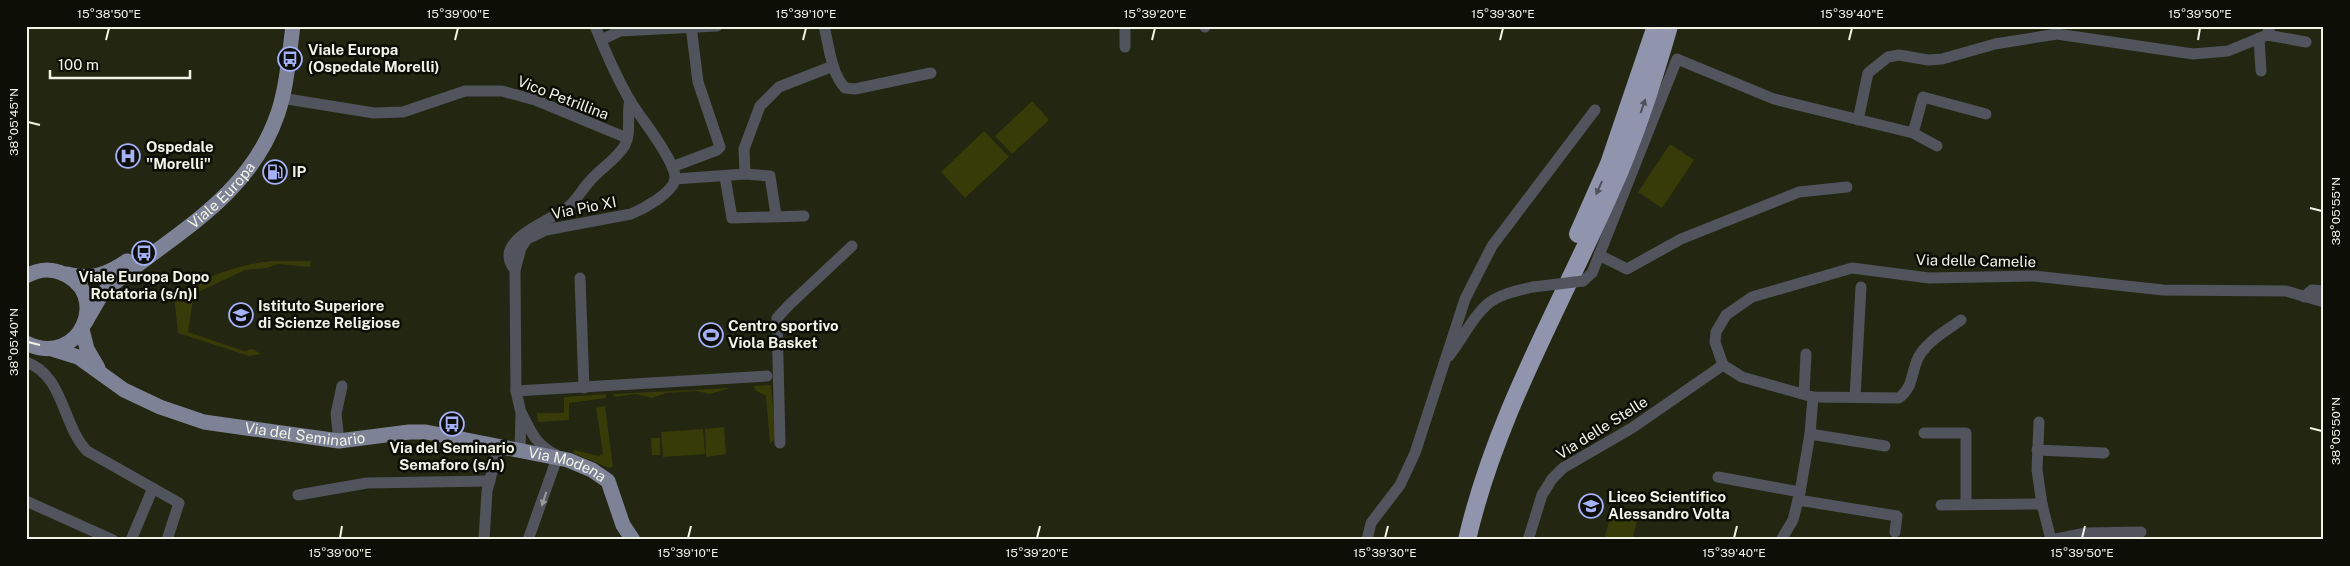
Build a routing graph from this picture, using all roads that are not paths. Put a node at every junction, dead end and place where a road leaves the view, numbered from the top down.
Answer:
1 (284, 26) edge
2 (292, 26) edge
3 (595, 26) edge
4 (717, 26) edge
5 (824, 26) edge
6 (1125, 26) edge
7 (1650, 26) edge
8 (1656, 26) edge
9 (1669, 26) edge
10 (1679, 26) edge
11 (691, 27) edge
12 (2265, 33) edge
13 (601, 40) junction
14 (2306, 42) dead end
15 (1125, 47) dead end
16 (1653, 55) junction
17 (833, 66) junction
18 (2261, 71) dead end
19 (931, 73) dead end
20 (281, 98) junction
21 (630, 100) junction
22 (1595, 110) dead end
23 (1986, 114) dead end
24 (1858, 120) junction
25 (1912, 132) junction
26 (627, 138) junction
27 (1937, 146) dead end
28 (672, 167) junction
29 (745, 174) junction
30 (725, 177) junction
31 (675, 179) junction
32 (1847, 187) dead end
33 (776, 215) junction
34 (804, 216) dead end
35 (852, 246) dead end
36 (1600, 255) junction
37 (515, 270) junction
38 (67, 274) junction
39 (26, 276) edge
40 (580, 278) dead end
41 (1861, 288) dead end
42 (2324, 291) edge
43 (2304, 297) junction
44 (2324, 302) edge
45 (1961, 320) dead end
46 (84, 326) junction
47 (29, 345) edge
48 (52, 349) junction
49 (1806, 354) dead end
50 (26, 362) edge
51 (1443, 364) junction
52 (1723, 365) junction
53 (102, 373) junction
54 (767, 376) dead end
55 (342, 386) dead end
56 (584, 388) junction
57 (516, 391) junction
58 (1808, 396) junction
59 (1855, 397) junction
60 (521, 413) junction
61 (2038, 422) dead end
62 (1924, 432) dead end
63 (1810, 434) junction
64 (338, 441) junction
65 (780, 443) dead end
66 (499, 445) junction
67 (1885, 446) dead end
68 (520, 450) junction
69 (2038, 450) junction
70 (2104, 453) dead end
71 (563, 459) junction
72 (1718, 477) dead end
73 (490, 481) junction
74 (154, 488) junction
75 (298, 495) dead end
76 (1799, 496) junction
77 (26, 501) edge
78 (1966, 504) junction
79 (2042, 504) junction
80 (1941, 505) dead end
81 (1896, 532) dead end
82 (2140, 532) dead end
83 (113, 540) edge
84 (131, 540) edge
85 (167, 540) edge
86 (484, 540) edge
87 (528, 540) edge
88 (633, 540) edge
89 (1367, 540) edge
90 (1455, 540) edge
91 (1467, 540) edge
92 (1528, 540) edge
93 (1782, 540) edge
94 (2051, 540) edge

1 - 38 main road, Viale Europa
2 - 20 main road, Viale Europa
3 - 13 street
4 - 11 street
5 - 17 street
6 - 15 street
7 - 16 highway
8 - 16 highway
9 - 16 highway
10 - 16 highway
11 - 13 street
11 - 28 street
12 - 14 street
12 - 18 street
12 - 24 street
13 - 21 street
16 -> 90 highway
91 -> 16 highway
17 - 19 street
17 - 29 street
20 - 26 street, Vico Petrillina
20 - 46 main road, Viale Europa
21 - 26 street
21 - 28 street
22 - 51 street
23 - 25 street
24 - 25 street
24 - 36 street
25 - 27 street
26 - 37 street
28 - 31 street
29 - 30 street
29 - 33 street
30 - 31 street
30 - 33 street
31 - 37 street, Via Pio XI
32 - 36 street
33 - 34 street
35 - 65 street
36 - 51 street, bridge
37 - 57 street, Via Pio XI
38 - 39 main road, Viale Europa
38 - 46 main road
40 - 56 street
41 - 59 street
42 - 43 street
43 - 44 street, Via delle Camelie
43 - 52 street, Via delle Camelie
45 - 59 street
46 - 48 main road, Viale Europa
46 - 53 main road
47 - 48 main road
48 - 53 main road
49 - 58 street
50 - 74 street
51 - 89 street
52 - 58 street
52 - 92 street, Via delle Stelle
53 - 64 main road, Via del Seminario
54 - 56 street
55 - 64 street
56 - 57 street
57 - 60 street, Via Pio XI
58 - 59 street
58 - 63 street
60 - 68 street, Via Pio XI
60 - 71 street
61 - 69 street
62 - 78 street
63 - 67 street
63 - 76 street
64 - 66 main road, Via del Seminario
66 - 68 main road, Via del Seminario
66 - 73 street
68 - 71 main road, Via Modena
69 - 70 street
69 - 79 street
71 -> 87 street
71 - 88 main road, Via Modena
72 - 76 street
73 - 75 street
73 - 86 street
74 - 84 street
74 - 85 street
76 - 81 street
76 - 93 street
77 - 83 street
78 - 79 street
78 - 80 street
79 - 94 street
82 - 94 street

